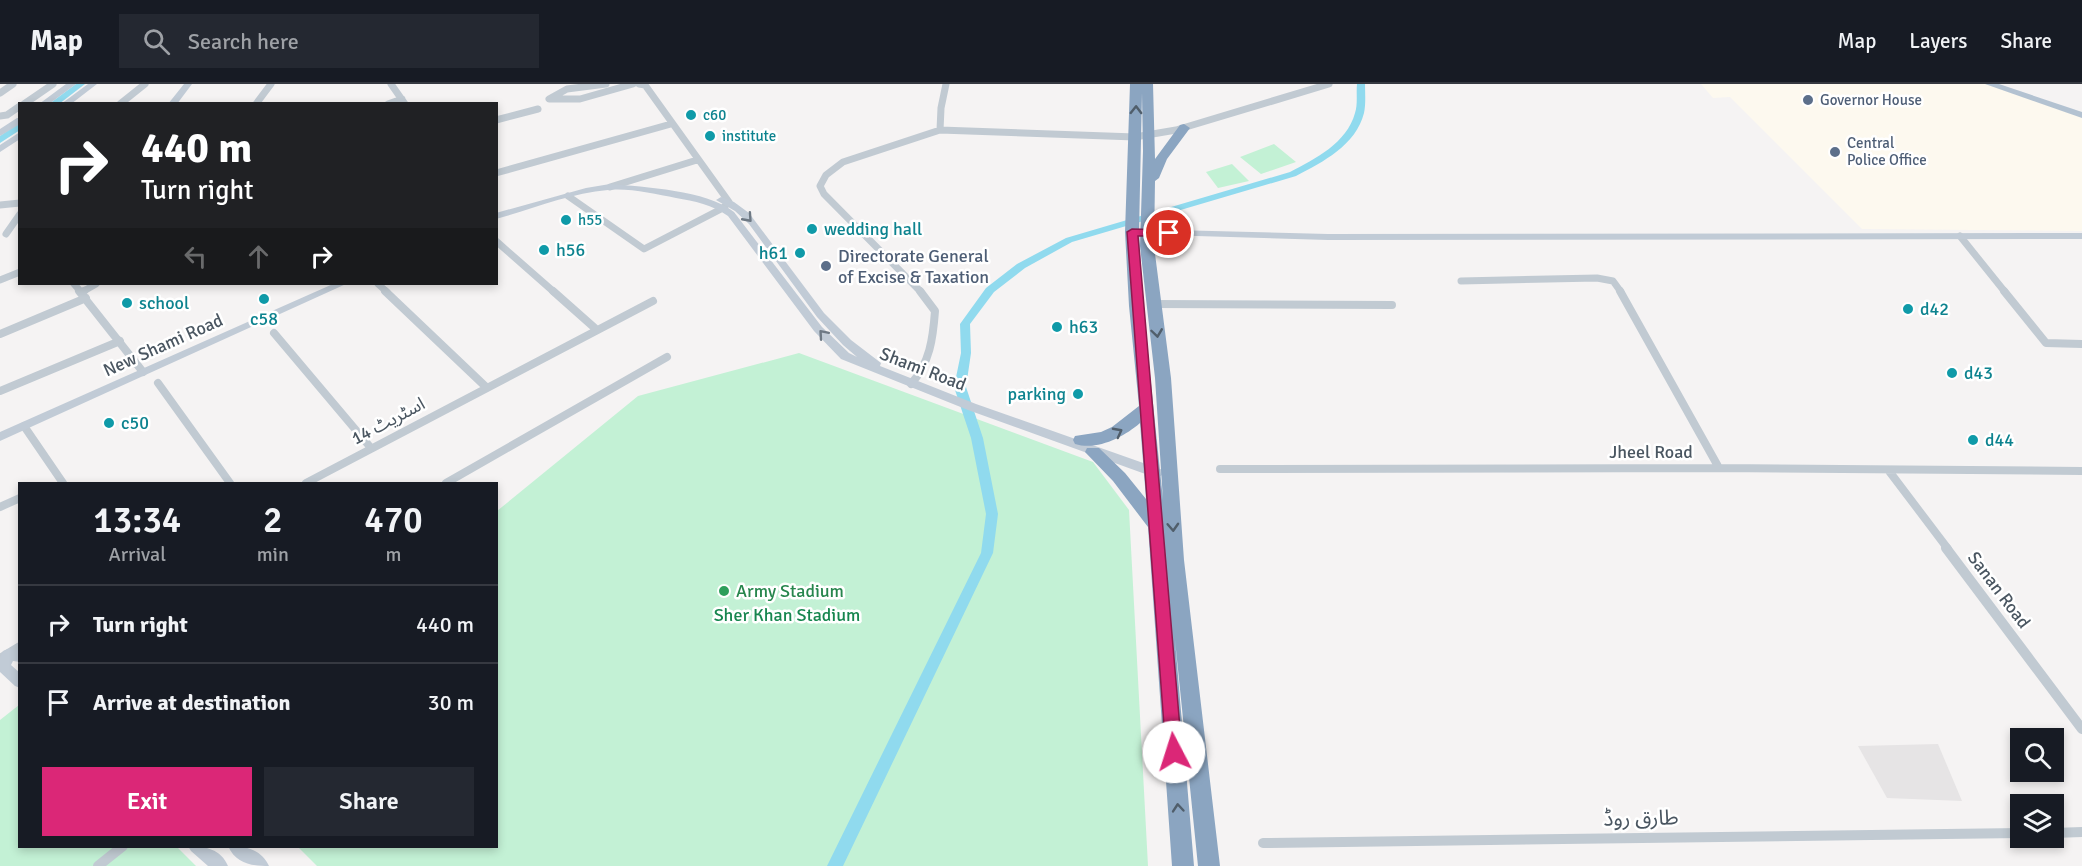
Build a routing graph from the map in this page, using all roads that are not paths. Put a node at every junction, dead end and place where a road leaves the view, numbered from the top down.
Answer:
1 (13, 84) edge
2 (53, 84) edge
3 (72, 84) edge
4 (93, 84) edge
5 (145, 84) edge
6 (188, 84) edge
7 (271, 84) edge
8 (391, 84) edge
9 (606, 84) edge
10 (633, 84) edge
11 (639, 84) edge
12 (946, 84) edge
13 (1136, 84) edge
14 (1147, 84) edge
15 (1329, 84) edge
16 (1990, 84) edge
17 (2006, 84) edge
18 (0, 93) edge
19 (404, 101) edge
20 (27, 102) edge
21 (46, 102) edge
22 (68, 102) edge
23 (122, 102) edge
24 (174, 102) edge
25 (258, 102) edge
26 (18, 107) edge
27 (538, 109) dead end
28 (2082, 114) edge
29 (0, 116) edge
30 (498, 119) edge
31 (18, 121) edge
32 (671, 124) junction
33 (1184, 128) junction
34 (940, 130) junction
35 (0, 133) edge
36 (1149, 135) junction
37 (18, 136) edge
38 (1135, 137) junction
39 (0, 149) edge
40 (697, 160) junction
41 (498, 171) edge
42 (612, 187) junction
43 (1148, 191) junction
44 (568, 196) junction
45 (18, 202) edge
46 (0, 205) edge
47 (726, 205) junction
48 (498, 215) edge
49 (18, 216) edge
50 (1139, 225) junction
51 (18, 233) edge
52 (3, 234) edge
53 (1960, 236) junction
54 (2081, 236) edge
55 (498, 243) edge
56 (18, 273) edge
57 (0, 280) edge
58 (1461, 281) dead end
59 (75, 285) edge
60 (95, 285) edge
61 (325, 285) edge
62 (339, 285) edge
63 (379, 285) edge
64 (83, 295) junction
65 (653, 301) dead end
66 (1152, 304) junction
67 (1392, 305) dead end
68 (597, 330) junction
69 (274, 333) dead end
70 (0, 334) edge
71 (120, 341) junction
72 (2082, 344) edge
73 (667, 357) dead end
74 (141, 370) junction
75 (914, 382) junction
76 (158, 383) dead end
77 (486, 387) junction
78 (0, 391) edge
79 (1147, 408) junction
80 (24, 426) junction
81 (0, 430) edge
82 (0, 437) edge
83 (1087, 446) junction
84 (371, 448) junction
85 (1719, 468) junction
86 (1160, 469) junction
87 (1220, 469) dead end
88 (1889, 471) junction
89 (2082, 471) edge
90 (58, 482) edge
91 (229, 482) edge
92 (308, 482) edge
93 (448, 482) edge
94 (18, 499) edge
95 (0, 507) edge
96 (1156, 525) junction
97 (9, 654) edge
98 (18, 680) edge
99 (2082, 729) edge
100 (2064, 832) edge
101 (2082, 832) edge
102 (2010, 833) edge
103 (1263, 843) dead end
104 (120, 848) edge
105 (198, 848) edge
106 (238, 848) edge
107 (98, 866) edge
108 (220, 866) edge
109 (261, 866) edge
110 (1183, 866) edge
111 (1209, 866) edge

1 - 18 street
2 - 20 street
3 - 21 street
4 - 22 street
5 - 23 street
6 - 24 street
7 - 25 street
8 - 19 street
9 - 10 street
11 - 32 street, Shami Road
12 - 34 street
38 -> 13 highway
14 - 36 highway
15 - 33 street
16 - 28 main road
17 - 28 main road
26 - 29 street
27 - 30 street
31 - 35 street
32 - 40 street, Shami Road
32 - 41 street
33 - 36 street
33 - 43 highway
34 - 38 street
34 - 75 street
36 - 38 street
36 - 43 highway
37 - 39 street
38 - 50 highway
40 - 42 street
40 - 47 street, Shami Road
42 - 44 street
42 - 47 street
43 - 50 highway
44 - 47 street
44 - 48 street
45 - 46 street
47 - 75 street, Shami Road
49 - 52 street
50 - 53 street
50 - 66 highway
50 - 79 highway
51 - 52 street
53 - 54 street
53 - 72 street
55 - 68 street
56 - 57 street
58 - 85 street
59 - 64 street
60 - 64 street
61 - 74 street, New Shami Road
62 - 74 street, New Shami Road
63 - 77 street
64 - 70 street
64 - 71 street
65 - 68 street, اسٹریٹ 14
66 - 67 street
66 -> 86 highway
68 - 77 street, اسٹریٹ 14
69 - 84 street
71 - 74 street
71 - 78 street
73 - 93 street
74 - 80 street, New Shami Road
74 - 81 street, New Shami Road
75 - 83 street, Shami Road
76 - 91 street
77 - 84 street, اسٹریٹ 14
83 -> 79 highway
79 - 86 highway
80 - 82 street, New Shami Road
80 - 90 street
83 - 86 street, Shami Road
83 - 96 highway
84 - 92 street, اسٹریٹ 14
85 - 87 street, Jheel Road
85 - 88 street, Jheel Road
86 - 96 highway
86 -> 111 highway
88 - 89 street, Jheel Road
88 - 99 street, Sanan Road
94 - 95 street
110 -> 96 highway
97 - 98 street
100 - 101 street
102 - 103 street, طارق روڈ
104 - 107 street
105 - 108 street
106 - 109 street

